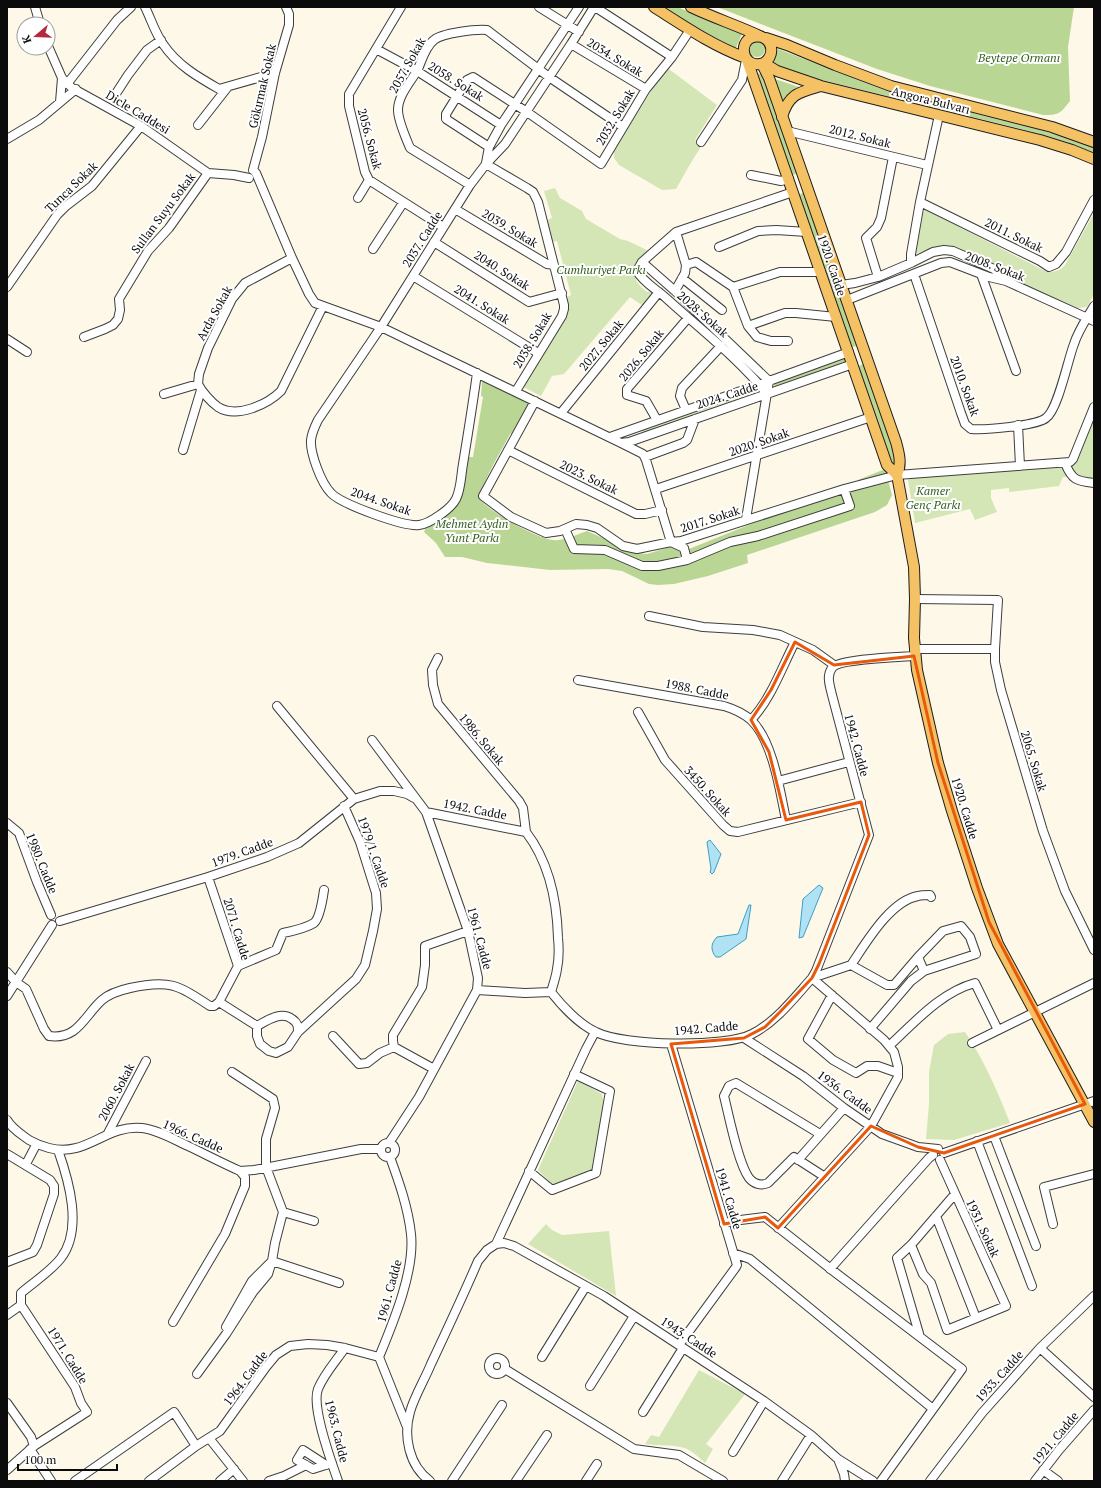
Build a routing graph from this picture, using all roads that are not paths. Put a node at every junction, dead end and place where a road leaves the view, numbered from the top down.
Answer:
1 (131, 7) edge
2 (145, 7) edge
3 (286, 7) edge
4 (401, 7) edge
5 (539, 7) edge
6 (579, 7) edge
7 (595, 7) edge
8 (654, 7) edge
9 (691, 7) edge
10 (567, 25) junction
11 (690, 30) junction
12 (579, 32) junction
13 (764, 38) junction
14 (161, 40) junction
15 (571, 44) junction
16 (376, 49) junction
17 (53, 56) edge
18 (672, 56) junction
19 (746, 59) junction
20 (763, 63) junction
21 (538, 69) junction
22 (417, 71) junction
23 (275, 73) junction
24 (549, 77) junction
25 (65, 81) junction
26 (821, 86) junction
27 (227, 88) junction
28 (76, 89) junction
29 (646, 89) junction
30 (117, 92) dead end
31 (457, 96) junction
32 (60, 102) junction
33 (514, 103) junction
34 (527, 112) junction
35 (939, 115) junction
36 (782, 117) junction
37 (198, 125) dead end
38 (501, 125) junction
39 (141, 126) junction
40 (623, 127) junction
41 (787, 131) junction
42 (7, 139) edge
43 (701, 142) dead end
44 (1094, 142) edge
45 (489, 147) junction
46 (893, 157) junction
47 (1094, 159) edge
48 (486, 164) junction
49 (927, 166) junction
50 (208, 173) junction
51 (802, 174) junction
52 (251, 175) junction
53 (751, 175) dead end
54 (789, 179) junction
55 (369, 180) junction
56 (470, 185) junction
57 (807, 187) junction
58 (793, 192) junction
59 (358, 198) dead end
60 (1094, 200) edge
61 (920, 202) junction
62 (403, 203) junction
63 (455, 209) junction
64 (443, 227) junction
65 (676, 232) junction
66 (807, 232) junction
67 (434, 242) junction
68 (719, 247) dead end
69 (373, 249) dead end
70 (292, 258) junction
71 (642, 262) junction
72 (911, 263) junction
73 (554, 265) junction
74 (686, 265) junction
75 (821, 272) junction
76 (914, 274) junction
77 (981, 274) junction
78 (413, 276) junction
79 (878, 276) junction
80 (682, 278) junction
81 (1006, 281) junction
82 (841, 286) junction
83 (7, 287) edge
84 (733, 288) junction
85 (675, 291) junction
86 (659, 292) junction
87 (562, 293) junction
88 (847, 300) junction
89 (323, 306) junction
90 (1094, 306) edge
91 (722, 310) dead end
92 (836, 316) junction
93 (688, 318) junction
94 (1091, 320) edge
95 (748, 326) junction
96 (381, 327) junction
97 (84, 336) dead end
98 (7, 339) edge
99 (788, 341) dead end
100 (721, 346) junction
101 (862, 347) junction
102 (27, 352) dead end
103 (849, 352) junction
104 (538, 353) junction
105 (866, 360) junction
106 (853, 364) junction
107 (1016, 371) dead end
108 (477, 373) junction
109 (769, 381) junction
110 (759, 384) junction
111 (200, 387) junction
112 (516, 391) junction
113 (164, 394) dead end
114 (767, 394) junction
115 (535, 401) junction
116 (1094, 407) edge
117 (686, 410) junction
118 (561, 413) junction
119 (870, 417) junction
120 (695, 418) junction
121 (656, 420) junction
122 (1018, 425) junction
123 (636, 427) junction
124 (610, 436) junction
125 (639, 438) junction
126 (622, 443) junction
127 (183, 450) dead end
128 (508, 450) junction
129 (634, 450) junction
130 (757, 456) junction
131 (644, 457) junction
132 (1065, 463) junction
133 (1020, 466) junction
134 (897, 475) junction
135 (1094, 483) edge
136 (656, 489) junction
137 (844, 489) junction
138 (662, 510) junction
139 (746, 520) junction
140 (565, 529) junction
141 (671, 542) junction
142 (687, 560) junction
143 (915, 599) junction
144 (649, 616) dead end
145 (795, 642) junction
146 (995, 650) junction
147 (914, 653) junction
148 (438, 658) dead end
149 (834, 665) junction
150 (578, 680) dead end
151 (277, 706) dead end
152 (638, 712) dead end
153 (751, 720) junction
154 (372, 740) dead end
155 (849, 762) junction
156 (778, 781) junction
157 (354, 799) junction
158 (418, 801) junction
159 (861, 802) junction
160 (344, 806) junction
161 (426, 812) junction
162 (786, 820) junction
163 (7, 823) edge
164 (526, 832) junction
165 (208, 877) junction
166 (324, 890) dead end
167 (931, 897) dead end
168 (51, 915) junction
169 (60, 921) junction
170 (52, 925) junction
171 (468, 931) junction
172 (1094, 950) edge
173 (918, 957) junction
174 (851, 965) junction
175 (238, 966) junction
176 (924, 971) junction
177 (7, 972) edge
178 (812, 978) junction
179 (16, 982) junction
180 (1094, 983) edge
181 (477, 990) junction
182 (551, 992) junction
183 (832, 995) junction
184 (7, 996) edge
185 (217, 1004) junction
186 (1036, 1012) junction
187 (258, 1026) junction
188 (870, 1028) junction
189 (998, 1030) junction
190 (298, 1032) junction
191 (595, 1032) junction
192 (333, 1036) dead end
193 (744, 1038) junction
194 (972, 1043) dead end
195 (670, 1044) junction
196 (889, 1046) junction
197 (394, 1047) junction
198 (146, 1061) dead end
199 (434, 1069) junction
200 (232, 1072) dead end
201 (898, 1072) junction
202 (574, 1074) junction
203 (1090, 1103) edge
204 (844, 1108) junction
205 (7, 1120) edge
206 (1094, 1122) edge
207 (871, 1126) junction
208 (820, 1134) junction
209 (107, 1135) junction
210 (994, 1136) junction
211 (977, 1141) junction
212 (389, 1143) junction
213 (36, 1145) junction
214 (58, 1150) junction
215 (380, 1150) junction
216 (7, 1154) edge
217 (939, 1154) junction
218 (390, 1157) junction
219 (798, 1160) junction
220 (26, 1164) junction
221 (266, 1167) junction
222 (240, 1171) junction
223 (529, 1171) junction
224 (1094, 1174) edge
225 (825, 1177) junction
226 (955, 1194) junction
227 (283, 1212) junction
228 (936, 1216) junction
229 (314, 1221) dead end
230 (724, 1224) junction
231 (1053, 1224) dead end
232 (778, 1228) junction
233 (496, 1244) junction
234 (911, 1245) junction
235 (1036, 1246) dead end
236 (733, 1252) junction
237 (272, 1261) junction
238 (7, 1262) edge
239 (830, 1269) junction
240 (339, 1283) dead end
241 (586, 1286) junction
242 (1032, 1286) dead end
243 (1094, 1296) edge
244 (21, 1305) junction
245 (7, 1315) edge
246 (634, 1316) junction
247 (976, 1318) junction
248 (173, 1322) dead end
249 (920, 1337) junction
250 (681, 1346) junction
251 (345, 1348) junction
252 (1040, 1348) junction
253 (379, 1357) junction
254 (542, 1357) dead end
255 (505, 1369) dead end
256 (197, 1374) dead end
257 (590, 1386) dead end
258 (1094, 1397) edge
259 (764, 1401) junction
260 (7, 1403) edge
261 (502, 1405) dead end
262 (933, 1409) junction
263 (1094, 1410) edge
264 (643, 1412) dead end
265 (407, 1427) junction
266 (547, 1435) dead end
267 (811, 1435) junction
268 (209, 1438) junction
269 (196, 1446) junction
270 (32, 1448) junction
271 (733, 1452) dead end
272 (838, 1459) junction
273 (329, 1464) junction
274 (597, 1464) dead end
275 (306, 1465) junction
276 (8, 1468) edge
277 (234, 1469) junction
278 (1043, 1470) junction
279 (51, 1481) edge
280 (75, 1481) edge
281 (149, 1481) edge
282 (220, 1481) edge
283 (243, 1481) edge
284 (269, 1481) edge
285 (338, 1481) edge
286 (430, 1481) edge
287 (452, 1481) edge
288 (516, 1481) edge
289 (586, 1481) edge
290 (723, 1481) edge
291 (782, 1481) edge
292 (845, 1481) edge
293 (873, 1481) edge
294 (881, 1481) edge
295 (930, 1481) edge
296 (1036, 1481) edge
297 (1058, 1481) edge

1 - 25 street
2 - 14 street
3 - 23 street, Gökırmak Sokak
4 - 16 street, 2056. Sokak
5 - 10 street
6 - 10 street, 2037. Cadde
7 - 12 street, 2037. Cadde
7 - 18 street
8 - 11 main road, Angora Bulvarı
9 - 13 main road, Angora Bulvarı
10 - 12 street
10 - 21 street, 2037. Cadde
11 - 18 street, 2032. Sokak
11 - 19 main road, Angora Bulvarı
12 - 15 street, 2037. Cadde
13 - 19 main road
13 - 20 main road
13 - 44 main road, Angora Bulvarı
14 - 27 street
14 - 30 street
15 - 24 street, 2037. Cadde
15 - 29 street, 2034. Sokak
16 - 22 street, 2058. Sokak
16 - 55 street, 2056. Sokak
17 - 25 street
18 - 29 street, 2032. Sokak
19 - 20 main road, Angora Bulvarı
19 - 43 street
19 - 54 main road, 1920. Cadde
20 - 26 main road, Angora Bulvarı
20 - 36 main road, 1920. Cadde
21 - 22 street, 2057. Sokak
21 - 24 street, 2057. Sokak
21 - 33 street, 2037. Cadde
22 - 31 street, 2058. Sokak
22 - 56 street, 2057. Sokak
23 - 27 street
23 - 52 street, Gökırmak Sokak
24 - 34 street, 2037. Cadde
24 - 40 street, 2057. Sokak
25 - 28 street, Dicle Caddesi
25 - 32 street
26 - 35 main road, Angora Bulvarı
26 - 36 main road
27 - 37 street
28 - 32 street
28 - 39 street, Dicle Caddesi
29 - 40 street, 2032. Sokak
31 - 33 street
31 - 38 street, 2058. Sokak
31 - 45 street
32 - 42 street
33 - 34 street
33 - 38 street, 2037. Cadde
34 - 40 street, 2032. Sokak
34 - 48 street, 2037. Cadde
35 - 47 main road, Angora Bulvarı
35 - 49 street
36 - 41 main road, 1920. Cadde
38 - 45 street, 2037. Cadde
39 - 50 street, Dicle Caddesi
39 - 83 street, Tunca Sokak
41 - 46 street, 2012. Sokak
41 - 51 main road, 1920. Cadde
45 - 48 street, 2037. Cadde
46 - 49 street, 2012. Sokak
46 - 79 street
48 - 56 street, 2037. Cadde
48 - 73 street, 2038. Sokak
49 - 61 street
50 - 52 street
50 - 97 street, Sullan Suyu Sokak
51 - 54 main road
51 - 57 main road, 1920. Cadde
52 - 70 street
53 - 54 street
54 - 58 main road, 1920. Cadde
55 - 59 street
55 - 62 street, 2056. Sokak
56 - 63 street, 2037. Cadde
57 - 58 main road
57 - 82 main road, 1920. Cadde
58 - 65 street
58 - 66 main road, 1920. Cadde
60 - 61 street, 2011. Sokak
61 - 72 street
62 - 64 street, 2056. Sokak
62 - 69 street
63 - 64 street, 2037. Cadde
63 - 73 street, 2039. Sokak
64 - 67 street, 2037. Cadde
65 - 71 street
65 - 74 street
66 - 68 street
66 - 75 main road, 1920. Cadde
67 - 78 street, 2037. Cadde
67 - 87 street, 2040. Sokak
70 - 89 street
70 - 111 street, Arda Sokak
71 - 85 street, 2028. Sokak
71 - 86 street, 2028. Sokak
72 - 79 street
72 - 81 street
73 - 87 street, 2038. Sokak
74 - 80 street, 2028. Sokak
74 - 84 street
75 - 84 street
75 - 92 main road, 1920. Cadde
76 - 77 street, 2008. Sokak
76 - 88 street, 2008. Sokak
76 - 122 street, 2010. Sokak
77 - 81 street, 2008. Sokak
77 - 107 street
78 - 96 street, 2037. Cadde
78 - 104 street, 2041. Sokak
79 - 82 street
80 - 85 street, 2028. Sokak
80 - 91 street
81 - 94 street, 2008. Sokak
82 - 88 main road, 1920. Cadde
84 - 95 street
85 - 109 street, 2028. Sokak
86 - 93 street, 2028. Sokak
86 - 118 street, 2027. Sokak
87 - 104 street, 2038. Sokak
88 - 101 main road, 1920. Cadde
89 - 96 street
89 - 111 street
90 - 94 street, 2010. Sokak
92 - 95 street
92 - 103 main road, 1920. Cadde
93 - 100 street, 2028. Sokak
93 - 121 street, 2026. Sokak
94 - 122 street, 2010. Sokak
95 - 99 street
96 - 108 street
96 - 108 street, 2044. Sokak
98 - 102 street
100 - 110 street, 2028. Sokak
100 - 117 street
101 - 103 main road
101 - 105 main road, 1920. Cadde
103 - 106 main road, 1920. Cadde
103 - 109 street, 2024. Cadde
104 - 112 street, 2038. Sokak
105 - 106 main road
105 - 134 main road, 1920. Cadde
106 - 114 street, 2024. Cadde
106 - 119 main road, 1920. Cadde
108 - 112 street
109 - 110 street, 2024. Cadde
109 - 114 street
110 - 114 street, 2028. Sokak
110 - 117 street, 2024. Cadde
111 - 113 street
111 - 127 street, Arda Sokak
112 - 115 street
114 - 120 street, 2024. Cadde
114 - 130 street
115 - 118 street
115 - 128 street, 2017. Sokak
116 - 132 street
117 - 121 street, 2024. Cadde
118 - 124 street
119 - 130 street, 2020. Sokak
119 - 134 main road, 1920. Cadde
120 - 125 street, 2024. Cadde
120 - 131 street
121 - 123 street, 2024. Cadde
122 - 133 street
123 - 124 street, 2024. Cadde
123 - 125 street
124 - 126 street
125 - 126 street, 2024. Cadde
125 - 129 street
126 - 129 street
128 - 138 street, 2023. Sokak
128 - 140 street, 2017. Sokak
129 - 131 street
130 - 136 street, 2020. Sokak
130 - 139 street
131 - 136 street
132 - 133 street, 2017. Sokak
132 - 135 street
133 - 134 street, 2017. Sokak
134 - 137 street, 2017. Sokak
134 - 143 main road, 1920. Cadde
136 - 138 street
137 - 139 street, 2017. Sokak
137 - 142 street
138 - 141 street
139 - 141 street, 2017. Sokak
140 - 141 street, 2017. Sokak
140 - 142 street
141 - 142 street
143 - 146 street, 2065. Sokak
143 - 147 main road, 1920. Cadde
144 - 145 street
145 - 149 street
145 - 153 street
146 - 147 street
146 - 172 street, 2065. Sokak
147 - 149 street
147 - 186 main road, 1920. Cadde
148 - 164 street, 1986. Sokak
149 - 155 street, 1942. Cadde
150 - 153 street, 1988. Cadde
151 - 157 street
152 - 162 street, 3450. Sokak
153 - 156 street, 1988. Cadde
154 - 158 street, 1961. Cadde
155 - 156 street
155 - 159 street, 1942. Cadde
156 - 162 street, 1988. Cadde
157 - 158 street, 1979. Cadde
157 - 160 street, 1979. Cadde
158 - 161 street, 1961. Cadde
159 - 162 street, 3450. Sokak
159 - 178 street, 1942. Cadde
160 - 165 street, 1979. Cadde
160 - 190 street, 1979/1. Cadde
161 - 164 street, 1942. Cadde
161 - 171 street, 1961. Cadde
163 - 168 street, 1980. Cadde
164 - 182 street
165 - 169 street, 1979. Cadde
165 - 175 street, 2071. Cadde
166 - 175 street
167 - 174 street
168 - 169 street
168 - 170 street
169 - 170 street
170 - 179 street
171 - 181 street, 1961. Cadde
171 - 197 street
173 - 174 street
173 - 176 street
173 - 176 street
174 - 178 street
175 - 185 street, 2071. Cadde
176 - 188 street
177 - 179 street
178 - 183 street
178 - 193 street, 1942. Cadde
179 - 184 street
179 - 185 street
180 - 186 street
181 - 182 street
181 - 199 street
182 - 191 street, 1942. Cadde
183 - 188 street
183 - 201 street
185 - 187 street
186 - 189 street
186 - 203 main road, 1920. Cadde
187 - 190 street
187 - 190 street
188 - 196 street
189 - 194 street
189 - 196 street
191 - 195 street, 1942. Cadde
191 - 202 street
192 - 197 street
193 - 195 street, 1942. Cadde
193 - 204 street, 1936. Cadde
195 - 230 street, 1941. Cadde
196 - 201 street
197 - 199 street
198 - 209 street, 2060. Sokak
199 - 212 street
200 - 221 street
201 - 207 street
202 - 223 street
202 - 223 street
203 - 206 main road, 1920. Cadde
203 - 210 street, 1936. Cadde
204 - 207 street, 1936. Cadde
204 - 208 street
205 - 213 street, 1966. Cadde
207 - 217 street, 1936. Cadde
207 - 225 street
208 - 219 street
208 - 219 street
209 - 214 street, 1966. Cadde
209 - 222 street, 1966. Cadde
210 - 211 street, 1936. Cadde
210 - 235 street
211 - 217 street, 1936. Cadde
211 - 242 street
212 - 215 street
212 - 218 street
213 - 214 street, 1966. Cadde
213 - 220 street
214 - 244 street
215 - 218 street
215 - 221 street
216 - 220 street
217 - 226 street, 1931. Sokak
217 - 239 street
218 - 253 street, 1961. Cadde
219 - 225 street
220 - 238 street
221 - 222 street
221 - 227 street
222 - 248 street
223 - 233 street
224 - 231 street
225 - 232 street
226 - 228 street
226 - 247 street, 1931. Sokak
227 - 229 street
227 - 237 street
228 - 234 street
228 - 247 street
230 - 232 street
230 - 236 street, 1941. Cadde
232 - 239 street
233 - 241 street, 1943. Cadde
233 - 265 street
234 - 247 street
234 - 249 street
236 - 250 street, 1941. Cadde
236 - 262 street
237 - 240 street
237 - 256 street
239 - 249 street
241 - 246 street, 1943. Cadde
241 - 254 street
243 - 252 street, 1933. Cadde
244 - 245 street
244 - 270 street, 1971. Cadde
246 - 250 street, 1943. Cadde
246 - 257 street
249 - 262 street
250 - 259 street, 1943. Cadde
250 - 264 street, 1941. Cadde
251 - 253 street, 1964. Cadde
251 - 268 street, 1964. Cadde
251 - 273 street, 1963. Cadde
252 - 258 street
252 - 295 street, 1933. Cadde
253 - 265 street
255 - 290 street
259 - 267 street, 1943. Cadde
259 - 271 street
260 - 270 street
261 - 287 street
262 - 294 street
263 - 278 street, 1921. Cadde
265 - 286 street
266 - 288 street
267 - 272 street, 1943. Cadde
267 - 291 street
268 - 269 street, 1964. Cadde
268 - 277 street
269 - 280 street
269 - 281 street, 1964. Cadde
270 - 276 street, 1971. Cadde
270 - 279 street
272 - 292 street, 1943. Cadde
272 - 293 street
273 - 275 street
273 - 275 street
273 - 285 street, 1963. Cadde
274 - 289 street
275 - 284 street
277 - 282 street
277 - 283 street
278 - 296 street, 1921. Cadde
278 - 297 street

